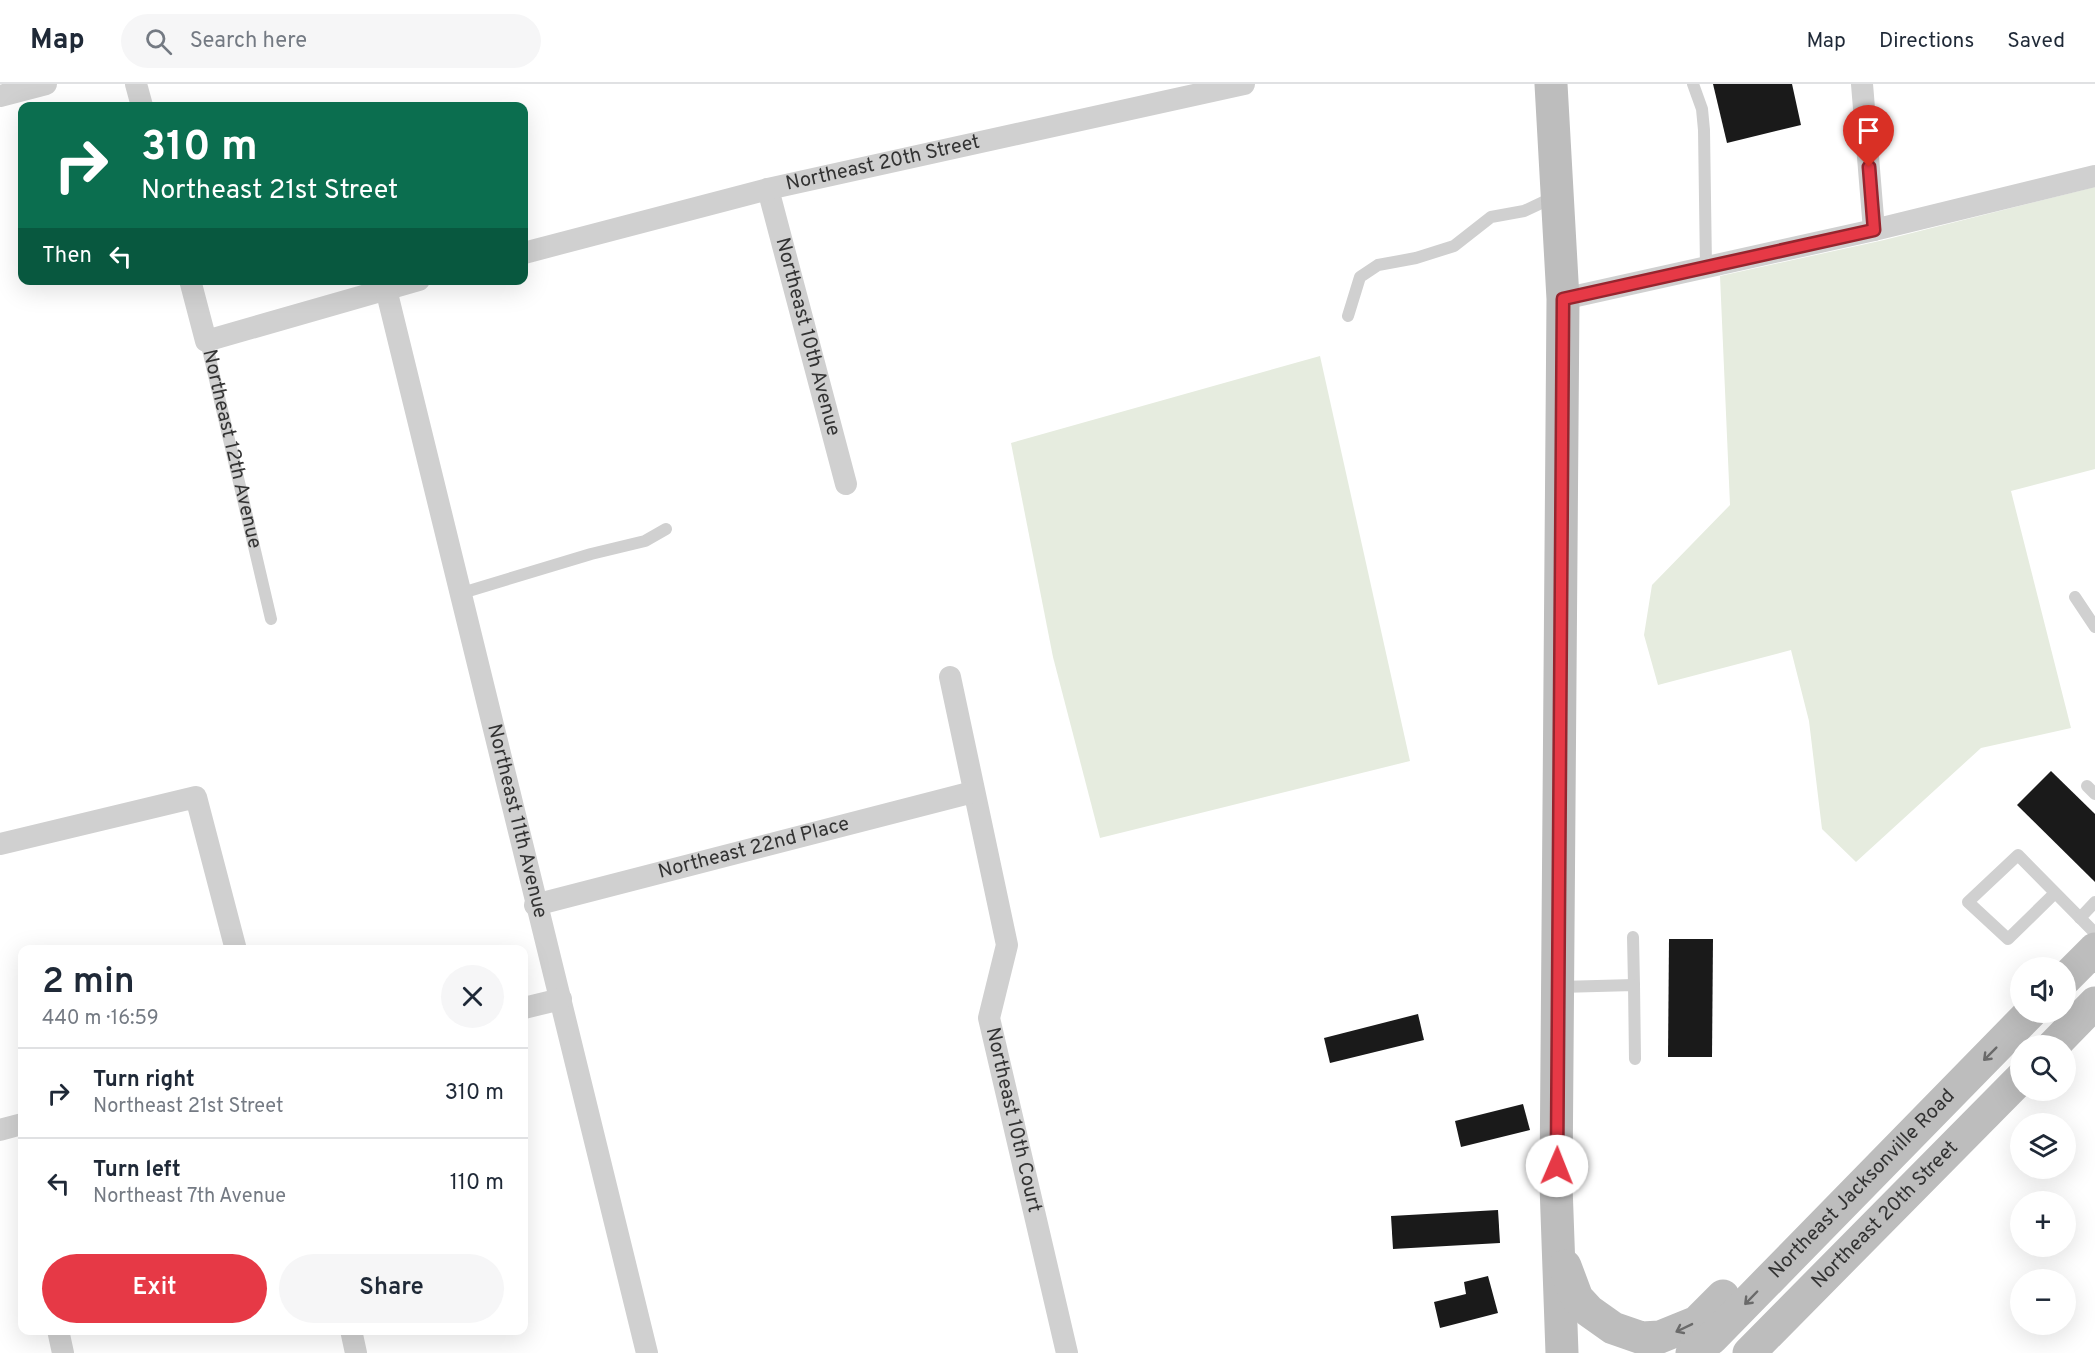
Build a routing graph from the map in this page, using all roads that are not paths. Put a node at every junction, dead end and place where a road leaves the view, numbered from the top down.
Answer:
1 (44, 84) edge
2 (136, 84) edge
3 (1244, 84) edge
4 (1551, 84) edge
5 (1694, 84) edge
6 (1862, 84) edge
7 (0, 96) edge
8 (141, 102) edge
9 (2095, 176) edge
10 (768, 189) junction
11 (1558, 195) junction
12 (1874, 230) junction
13 (528, 252) edge
14 (1706, 267) junction
15 (191, 285) edge
16 (401, 285) edge
17 (386, 289) junction
18 (1563, 299) junction
19 (1348, 316) dead end
20 (206, 340) junction
21 (846, 484) dead end
22 (666, 529) dead end
23 (462, 593) junction
24 (2075, 597) dead end
25 (271, 619) dead end
26 (2095, 627) edge
27 (950, 677) dead end
28 (972, 792) junction
29 (0, 844) edge
30 (2055, 893) junction
31 (2095, 902) edge
32 (535, 905) junction
33 (2080, 918) junction
34 (2095, 933) edge
35 (1633, 937) dead end
36 (235, 945) edge
37 (2095, 949) edge
38 (2076, 968) edge
39 (2076, 982) edge
40 (1634, 985) junction
41 (1559, 987) junction
42 (2095, 996) edge
43 (561, 999) junction
44 (2095, 1004) edge
45 (528, 1007) edge
46 (2020, 1023) edge
47 (2064, 1035) edge
48 (1635, 1059) dead end
49 (2010, 1089) edge
50 (18, 1125) edge
51 (0, 1130) edge
52 (1830, 1218) junction
53 (1557, 1241) junction
54 (59, 1335) edge
55 (352, 1335) edge
56 (63, 1353) edge
57 (356, 1353) edge
58 (647, 1353) edge
59 (1067, 1353) edge
60 (1562, 1353) edge
61 (1692, 1353) edge
62 (1749, 1353) edge

1 - 7 street
2 - 8 street
3 - 10 street, Northeast 20th Street
4 - 11 main road
5 - 14 lane
6 - 12 street
9 - 12 street
10 - 13 street, Northeast 20th Street
10 - 21 street, Northeast 10th Avenue
11 - 18 main road
11 - 19 lane
12 - 14 street
14 - 18 street
15 - 20 street, Northeast 12th Avenue
16 - 17 street
17 - 20 street
17 - 23 street, Northeast 11th Avenue
18 - 41 main road
20 - 25 lane, Northeast 12th Avenue
22 - 23 lane
23 - 32 street, Northeast 11th Avenue
24 - 26 lane
27 - 28 street, Northeast 10th Court
28 - 32 street, Northeast 22nd Place
28 - 59 street, Northeast 10th Court
29 - 36 street
30 - 30 lane
30 - 33 lane
31 - 33 lane
32 - 43 street, Northeast 11th Avenue
33 - 34 lane
35 - 40 lane
37 - 38 main road
39 - 42 main road
40 - 41 lane
40 - 48 lane
41 - 53 main road
43 - 45 street
43 - 58 street, Northeast 11th Avenue
44 - 47 main road
46 -> 52 main road, Northeast Jacksonville Road
49 - 62 main road, Northeast 20th Street
50 - 51 street
52 -> 53 main road
52 -> 61 main road, Northeast Jacksonville Road
53 - 60 main road
54 - 56 street
55 - 57 street

